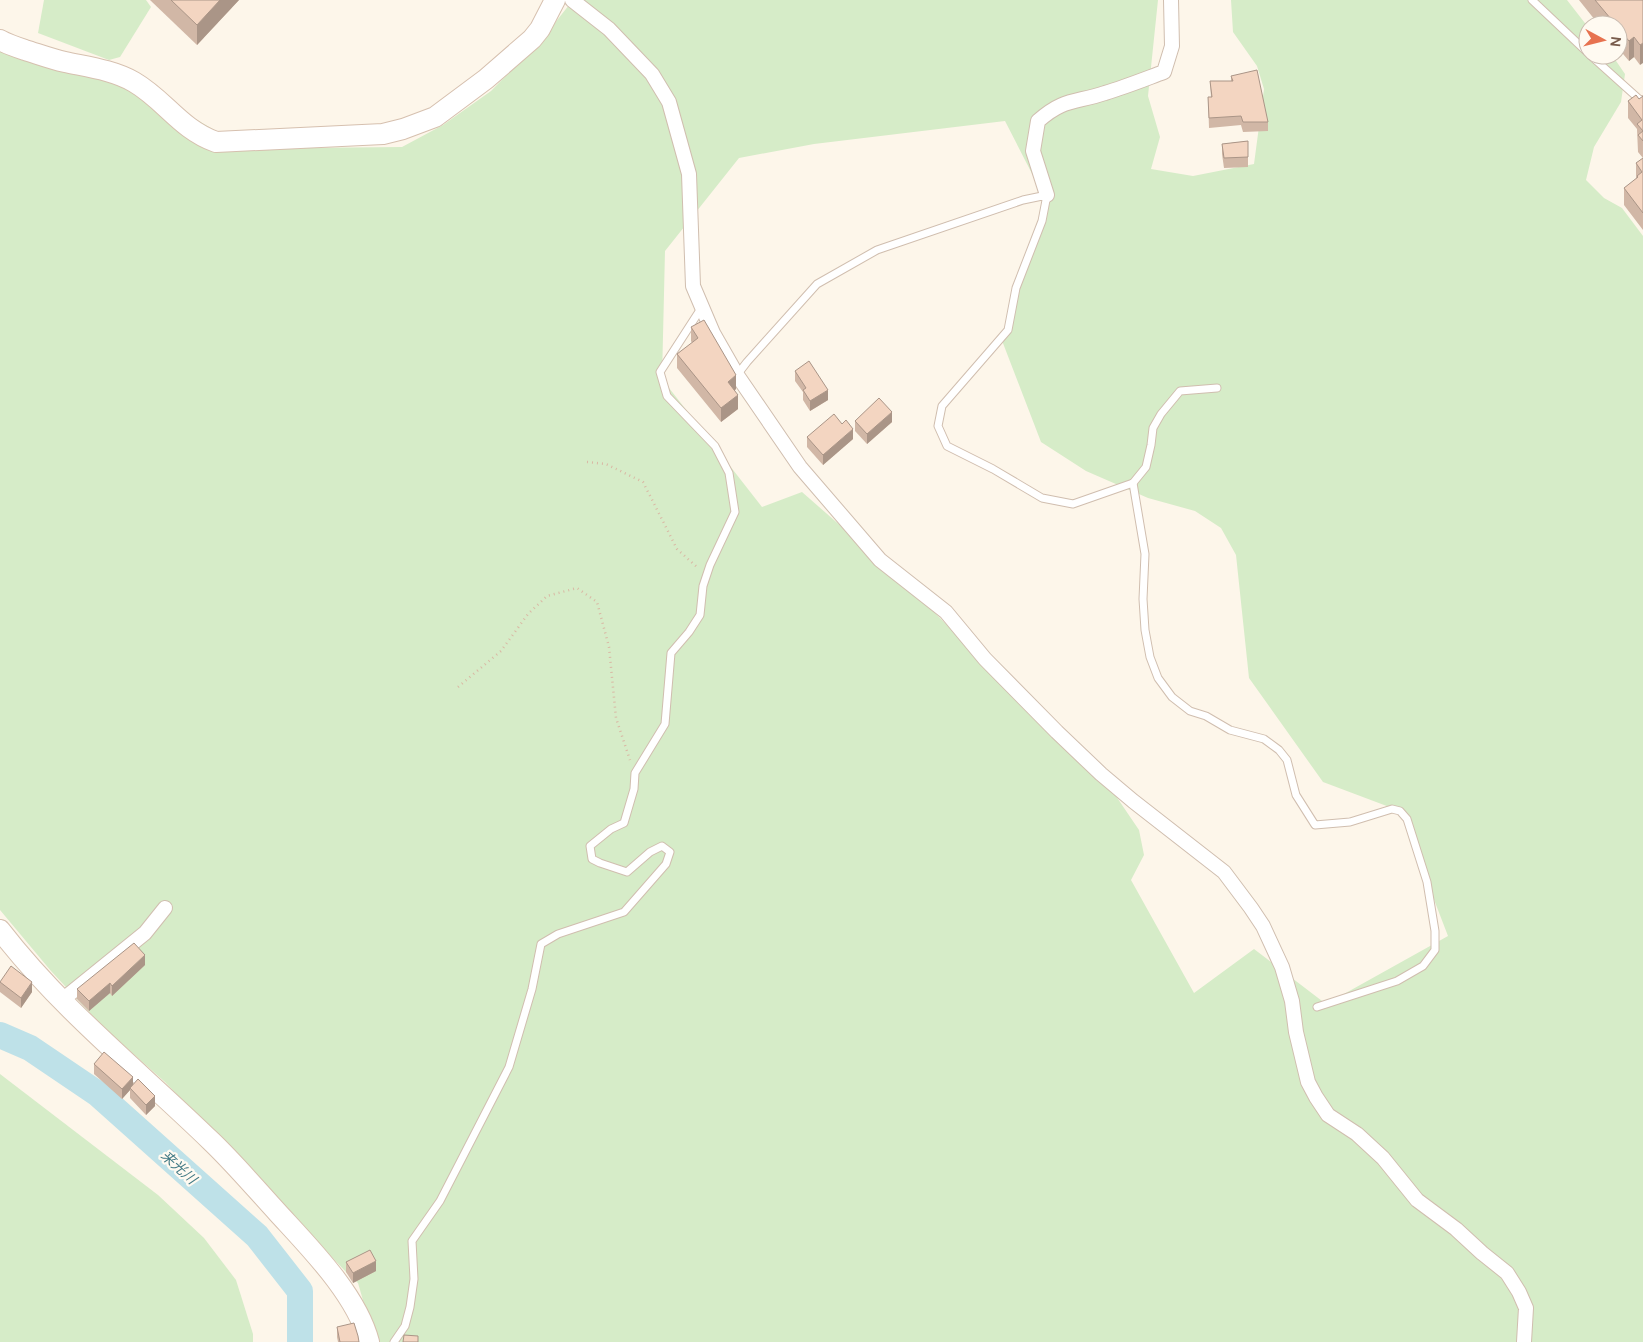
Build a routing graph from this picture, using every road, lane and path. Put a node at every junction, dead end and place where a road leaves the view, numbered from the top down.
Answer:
1 (554, 0) edge
2 (572, 0) edge
3 (1171, 0) edge
4 (1532, 0) edge
5 (0, 40) edge
6 (1578, 44) edge
7 (1601, 65) edge
8 (1643, 100) edge
9 (1047, 195) junction
10 (702, 307) junction
11 (738, 375) junction
12 (1217, 388) dead end
13 (587, 462) dead end
14 (1133, 483) junction
15 (707, 575) junction
16 (458, 687) dead end
17 (635, 773) junction
18 (165, 908) dead end
19 (0, 930) edge
20 (61, 1001) junction
21 (1316, 1007) dead end
22 (368, 1342) edge
23 (394, 1342) edge
24 (1524, 1342) edge

1 - 5 street
2 - 10 street
3 - 9 street
4 - 6 lane
7 - 8 lane
9 - 11 lane
9 - 14 lane
10 - 11 street
10 - 15 lane
11 - 24 street
12 - 14 lane
13 - 15 path
14 - 21 lane
15 - 17 lane
16 - 17 path
17 - 23 lane
18 - 20 street
19 - 20 street
20 - 22 street

